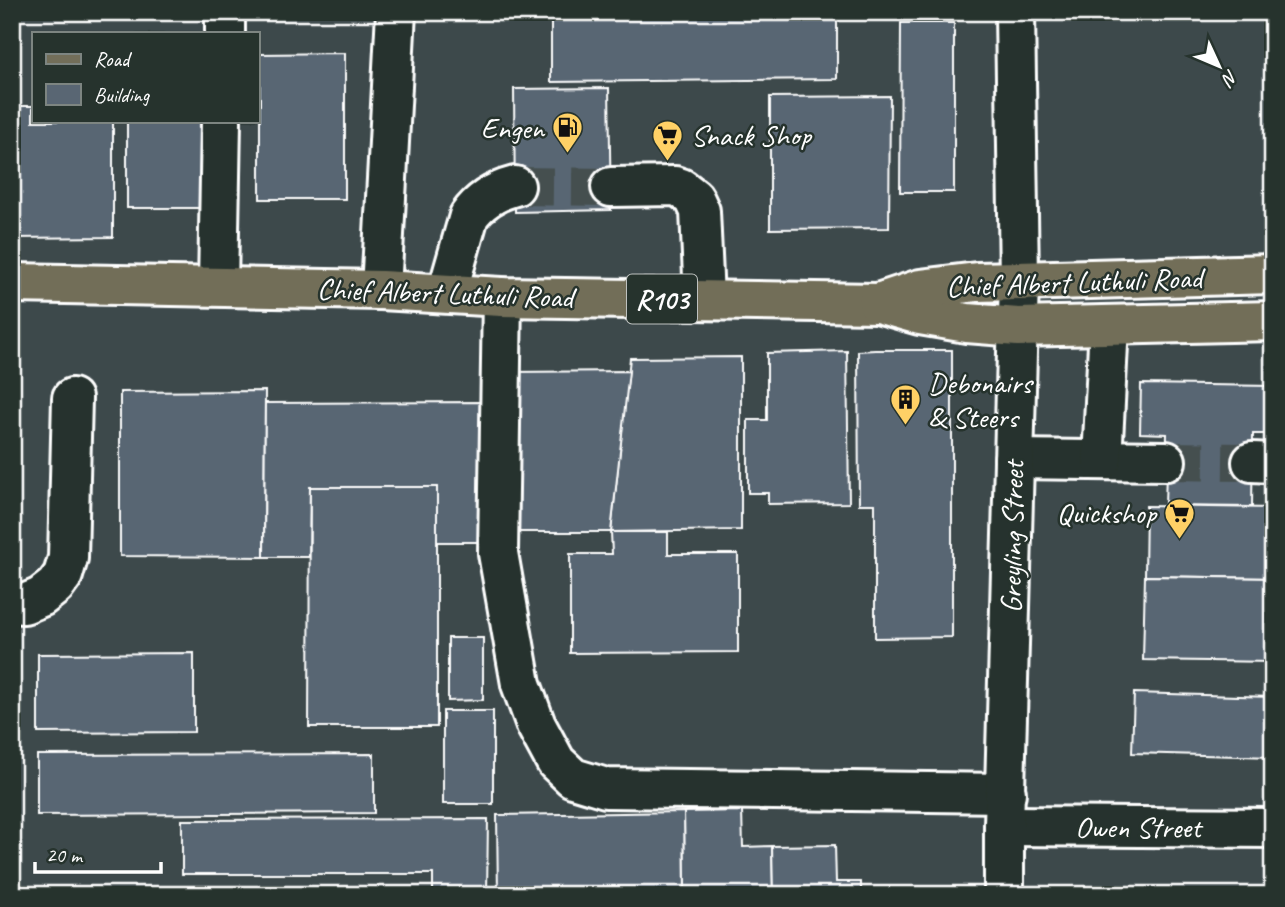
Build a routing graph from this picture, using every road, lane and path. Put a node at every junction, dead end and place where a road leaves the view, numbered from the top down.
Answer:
1 (225, 12) edge
2 (396, 12) edge
3 (1015, 12) edge
4 (225, 32) edge
5 (221, 122) edge
6 (515, 186) tunnel mouth
7 (611, 187) tunnel mouth
8 (1273, 274) edge
9 (1019, 280) junction
10 (12, 283) edge
11 (218, 286) junction
12 (381, 290) junction
13 (447, 293) junction
14 (502, 297) junction
15 (704, 299) junction
16 (878, 303) junction
17 (1273, 321) edge
18 (1109, 325) junction
19 (1018, 327) junction
20 (72, 398) dead end
21 (1014, 459) junction
22 (1102, 460) junction
23 (1166, 461) tunnel mouth
24 (12, 603) edge
25 (1005, 810) junction
26 (1273, 828) edge
27 (1004, 895) edge

1 - 4 street
2 - 12 street
3 - 9 street, Greyling Street
5 - 11 street
6 - 13 street
7 - 15 street
8 - 9 main road, Chief Albert Luthuli Road / R103
9 - 16 main road, Chief Albert Luthuli Road / R103
9 - 19 street, Greyling Street
10 - 11 main road, Chief Albert Luthuli Road / R103
11 - 12 main road, Chief Albert Luthuli Road / R103
12 - 13 main road, Chief Albert Luthuli Road / R103
13 - 14 main road, Chief Albert Luthuli Road / R103
14 - 15 main road, Chief Albert Luthuli Road / R103
14 - 25 street, Owen Street
15 - 16 main road, Chief Albert Luthuli Road / R103
16 - 19 main road, Chief Albert Luthuli Road / R103
17 - 18 main road, Chief Albert Luthuli Road / R103
18 - 19 main road, Chief Albert Luthuli Road / R103
18 - 22 street
19 - 21 street, Greyling Street
20 - 24 street
21 - 22 street
21 - 25 street, Greyling Street
22 - 23 street
25 - 26 street, Owen Street
25 - 27 street, Greyling Street

